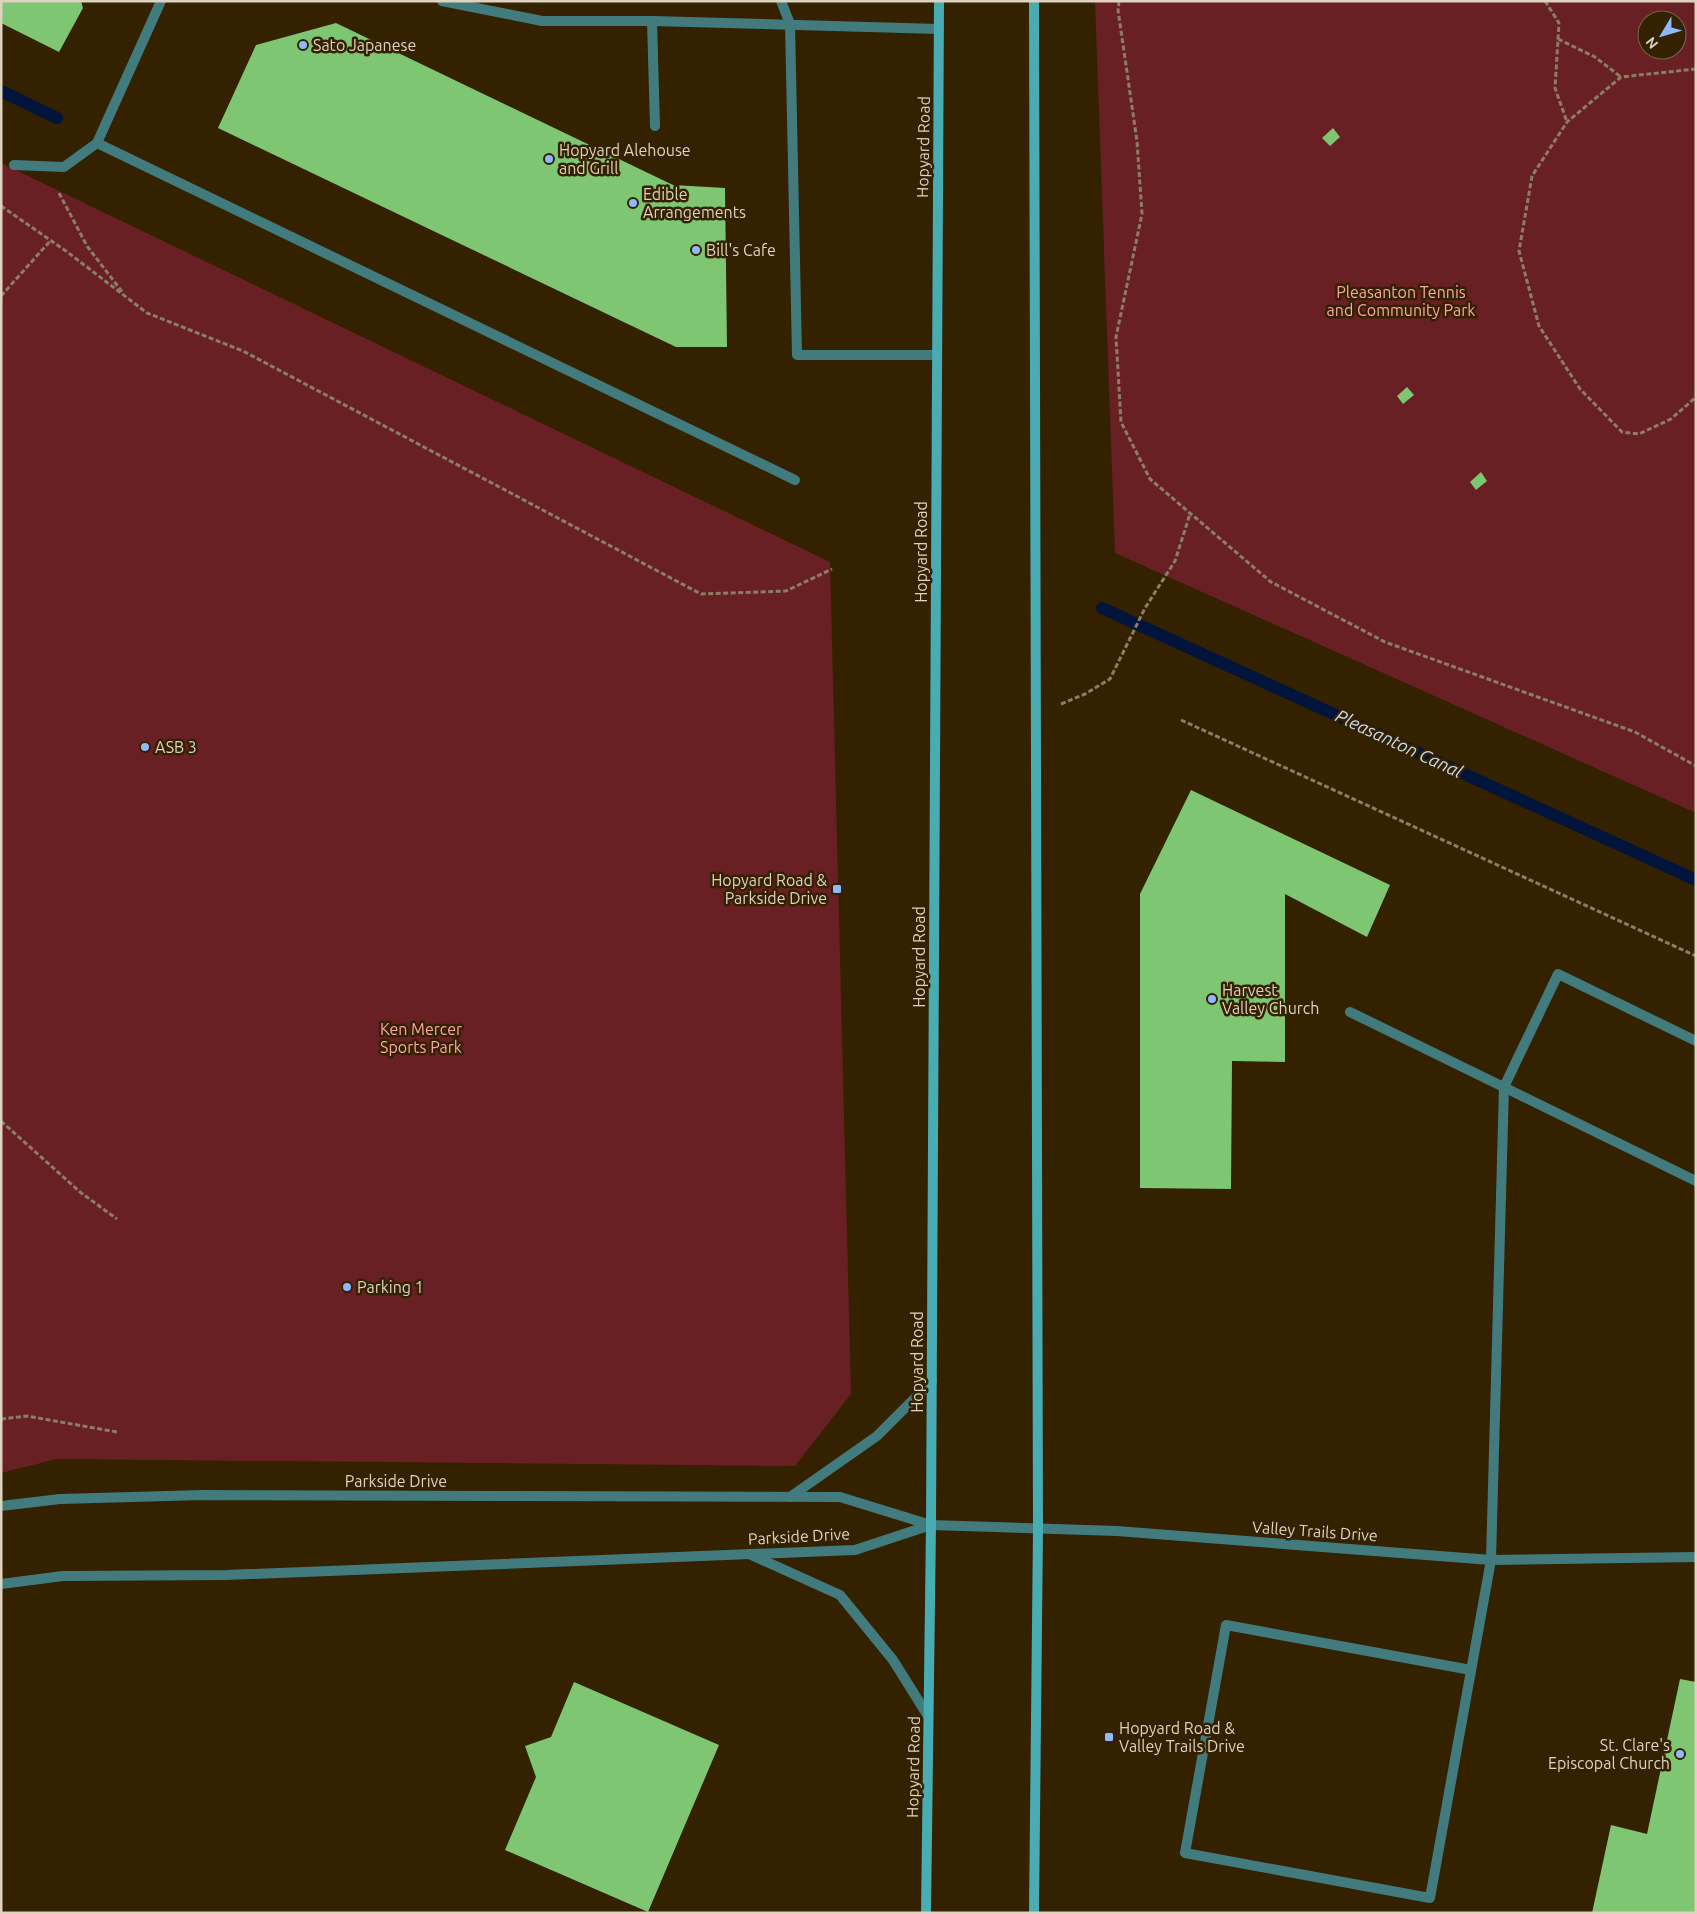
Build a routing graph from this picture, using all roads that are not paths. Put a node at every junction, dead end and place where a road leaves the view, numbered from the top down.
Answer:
1 (161, 1) edge
2 (442, 1) edge
3 (781, 1) edge
4 (939, 1) edge
5 (1034, 1) edge
6 (652, 21) junction
7 (790, 24) junction
8 (939, 29) junction
9 (655, 126) dead end
10 (97, 144) junction
11 (14, 165) dead end
12 (936, 355) junction
13 (795, 480) dead end
14 (1350, 1012) dead end
15 (1696, 1041) edge
16 (1504, 1087) junction
17 (1696, 1181) edge
18 (932, 1381) junction
19 (790, 1497) junction
20 (1, 1506) edge
21 (931, 1525) junction
22 (1038, 1529) junction
23 (749, 1554) junction
24 (1696, 1557) edge
25 (1491, 1560) junction
26 (1, 1584) edge
27 (1471, 1670) junction
28 (928, 1716) junction
29 (926, 1913) edge
30 (1034, 1913) edge

1 - 10 street
2 - 6 street
3 - 7 street
4 - 8 main road, Hopyard Road
5 - 22 main road
6 - 7 street
6 - 9 street
7 - 8 street
7 - 12 street
8 - 12 main road, Hopyard Road
10 - 11 street
10 - 13 street
12 - 18 main road, Hopyard Road
14 - 16 street
15 - 16 street
16 - 17 street
16 - 25 street
18 - 19 street
18 - 21 main road, Hopyard Road
19 - 20 street, Parkside Drive
19 - 21 street, Parkside Drive
21 - 22 street, Valley Trails Drive
21 - 23 street, Parkside Drive
21 - 28 main road, Hopyard Road
22 - 25 street, Valley Trails Drive
22 - 30 main road
23 - 26 street, Parkside Drive
23 - 28 street
24 - 25 street, Valley Trails Drive
25 - 27 street
27 - 27 street
28 - 29 main road, Hopyard Road

